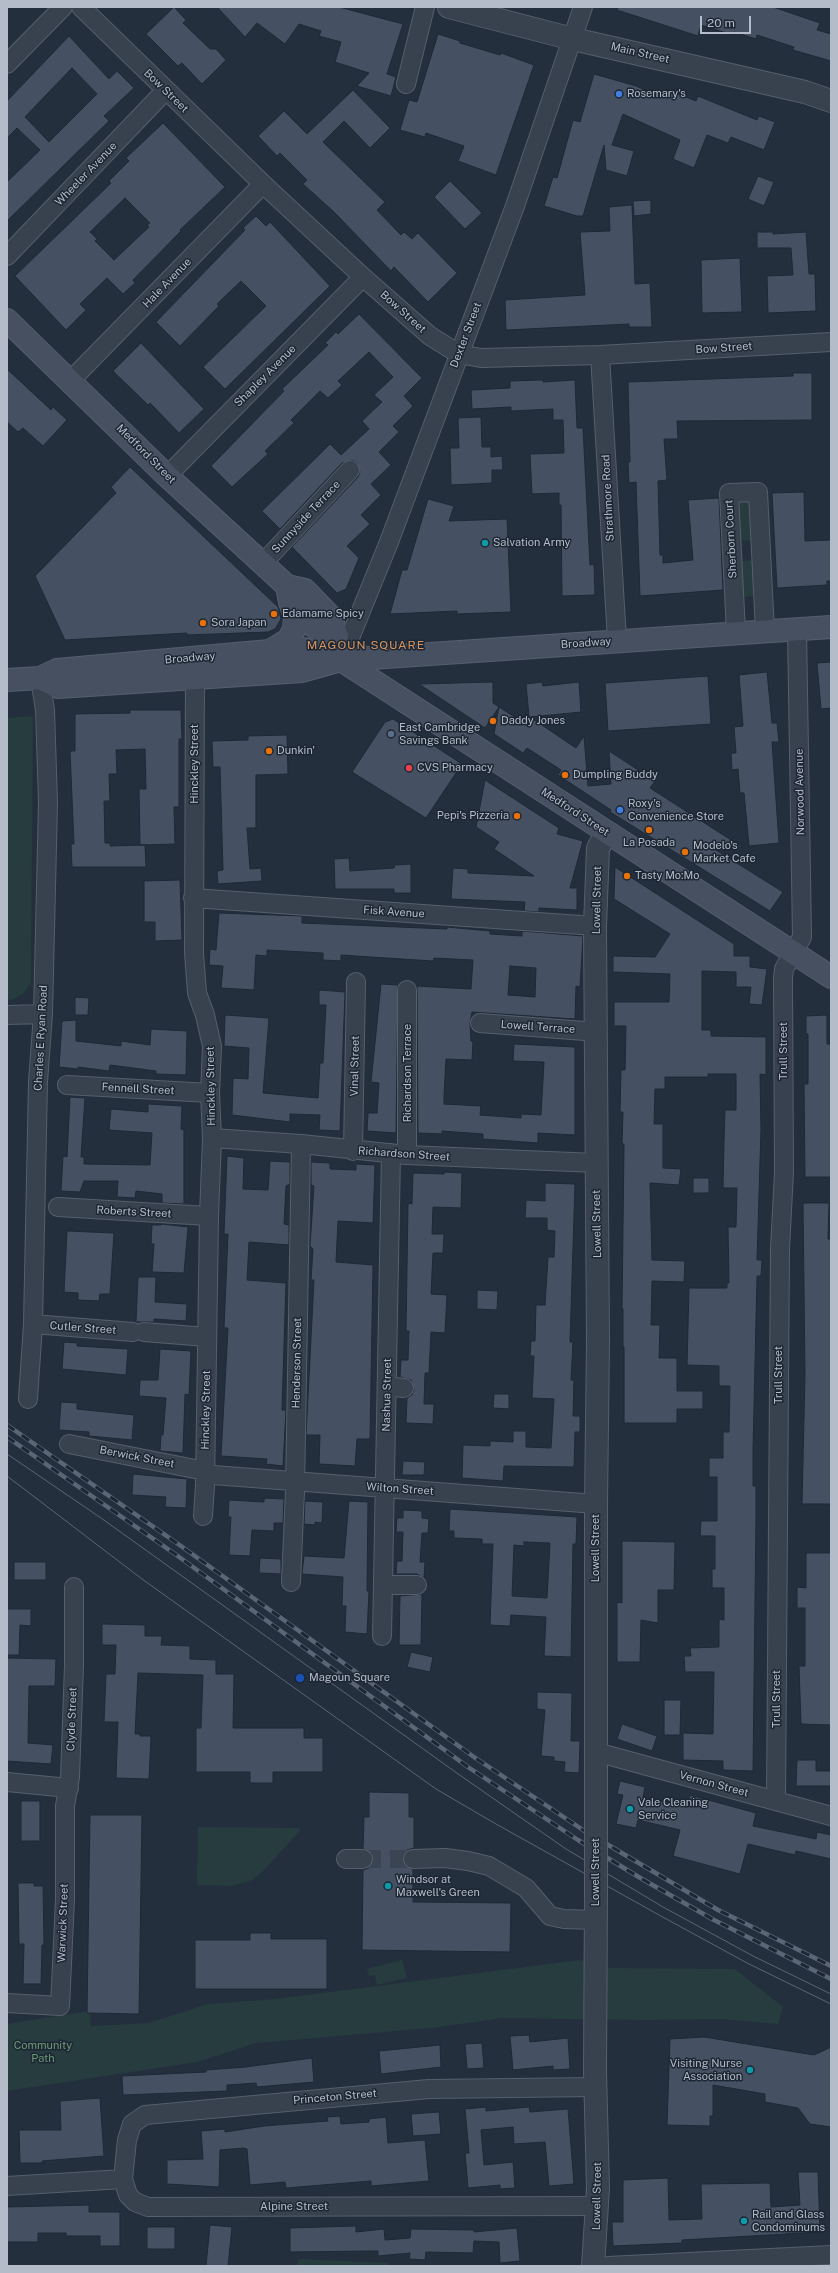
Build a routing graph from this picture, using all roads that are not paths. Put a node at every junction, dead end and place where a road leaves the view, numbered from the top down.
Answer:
1 (64, 7) edge
2 (81, 7) edge
3 (425, 7) edge
4 (449, 7) edge
5 (583, 7) edge
6 (573, 39) junction
7 (7, 64) edge
8 (406, 84) dead end
9 (166, 91) junction
10 (831, 101) edge
11 (263, 184) junction
12 (7, 256) edge
13 (363, 277) junction
14 (7, 320) edge
15 (831, 342) edge
16 (459, 354) junction
17 (600, 355) junction
18 (71, 380) junction
19 (350, 470) dead end
20 (167, 476) junction
21 (263, 563) junction
22 (288, 594) junction
23 (831, 627) edge
24 (797, 629) junction
25 (765, 631) junction
26 (736, 632) junction
27 (617, 640) junction
28 (270, 651) junction
29 (341, 660) junction
30 (195, 668) junction
31 (40, 678) junction
32 (7, 680) edge
33 (607, 833) junction
34 (193, 898) junction
35 (596, 926) junction
36 (794, 953) junction
37 (831, 977) edge
38 (356, 982) dead end
39 (407, 990) dead end
40 (43, 1014) junction
41 (7, 1015) edge
42 (480, 1023) dead end
43 (596, 1029) junction
44 (67, 1085) dead end
45 (210, 1093) junction
46 (212, 1138) junction
47 (301, 1144) junction
48 (353, 1150) junction
49 (399, 1154) junction
50 (596, 1163) junction
51 (58, 1207) dead end
52 (209, 1216) junction
53 (33, 1324) junction
54 (207, 1337) junction
55 (387, 1386) junction
56 (404, 1388) dead end
57 (28, 1399) dead end
58 (69, 1444) dead end
59 (205, 1471) junction
60 (295, 1481) junction
61 (385, 1487) junction
62 (596, 1504) junction
63 (203, 1516) dead end
64 (291, 1582) dead end
65 (416, 1585) dead end
66 (384, 1586) junction
67 (74, 1587) dead end
68 (382, 1636) dead end
69 (596, 1752) junction
70 (7, 1782) edge
71 (69, 1788) junction
72 (776, 1801) junction
73 (831, 1816) edge
74 (414, 1858) tunnel mouth
75 (596, 1920) junction
76 (7, 2002) edge
77 (596, 2087) junction
78 (123, 2179) junction
79 (7, 2186) edge
80 (598, 2206) junction
81 (831, 2255) edge
82 (593, 2266) edge
83 (608, 2266) edge

1 - 7 street
2 - 9 street, Bow Street
3 - 8 street
4 - 6 street, Main Street
5 - 6 street, Dexter Street
6 - 10 street, Main Street
6 - 16 street, Dexter Street
9 - 11 street, Bow Street
9 - 12 street, Wheeler Avenue
11 - 13 street, Bow Street
11 - 18 street, Hale Avenue
13 - 16 street, Bow Street
13 - 20 street, Shapley Avenue
14 - 18 main road, Medford Street
15 - 17 street, Bow Street
16 - 17 street, Bow Street
16 - 29 street, Dexter Street
17 - 27 street, Strathmore Road
18 - 20 main road, Medford Street
19 - 21 street, Sunnyside Terrace
20 - 21 main road, Medford Street
21 - 22 main road, Medford Street
22 - 28 main road
22 - 29 main road, Medford Street
23 - 24 main road, Broadway
24 - 25 main road, Broadway
24 - 36 street, Norwood Avenue
25 - 26 main road, Broadway
25 - 26 street, Sherborn Court
26 - 27 main road, Broadway
27 - 29 main road, Broadway
28 - 29 main road, Broadway
28 - 30 main road, Broadway
29 - 30 main road, Broadway
29 - 33 main road, Medford Street
30 - 31 main road, Broadway
30 - 34 street, Hinckley Street
31 - 32 main road
31 - 40 street, Charles E Ryan Road
33 - 35 street, Lowell Street
33 - 36 main road, Medford Street
34 - 35 street, Fisk Avenue
34 - 45 street, Hinckley Street
35 - 43 street, Lowell Street
36 - 37 main road, Medford Street
36 - 72 street, Trull Street
38 - 48 street, Vinal Street
39 - 49 street, Richardson Terrace
40 - 41 street
40 - 53 street, Charles E Ryan Road
42 - 43 street, Lowell Terrace
43 - 50 street, Lowell Street
44 - 45 street, Fennell Street
45 - 46 street, Hinckley Street
46 - 47 street, Richardson Street
46 - 52 street, Hinckley Street
47 - 48 street, Richardson Street
47 - 60 street, Henderson Street
48 - 49 street, Richardson Street
49 - 50 street, Richardson Street
49 - 55 street, Nashua Street
50 - 62 street, Lowell Street
51 - 52 street, Roberts Street
52 - 54 street, Hinckley Street
53 - 54 street, Cutler Street
53 - 57 street, Charles E Ryan Road
54 - 59 street, Hinckley Street
55 - 56 street
55 - 61 street, Nashua Street
58 - 59 street, Berwick Street
59 - 60 street, Wilton Street
59 - 63 street, Hinckley Street
60 - 61 street, Wilton Street
60 - 64 street, Henderson Street
61 - 62 street, Wilton Street
61 - 66 street, Nashua Street
62 - 69 street, Lowell Street
65 - 66 street
66 - 68 street, Nashua Street
67 - 71 street, Clyde Street
69 - 72 street, Vernon Street
69 - 75 street, Lowell Street, bridge
70 - 71 street
71 - 76 street, Warwick Street
72 - 73 street, Vernon Street
74 - 75 street
75 - 77 street, Lowell Street
77 - 78 street, Princeton Street
77 - 80 street, Lowell Street
78 - 79 street
78 - 80 street, Alpine Street
80 - 82 street, Lowell Street
81 - 83 street

